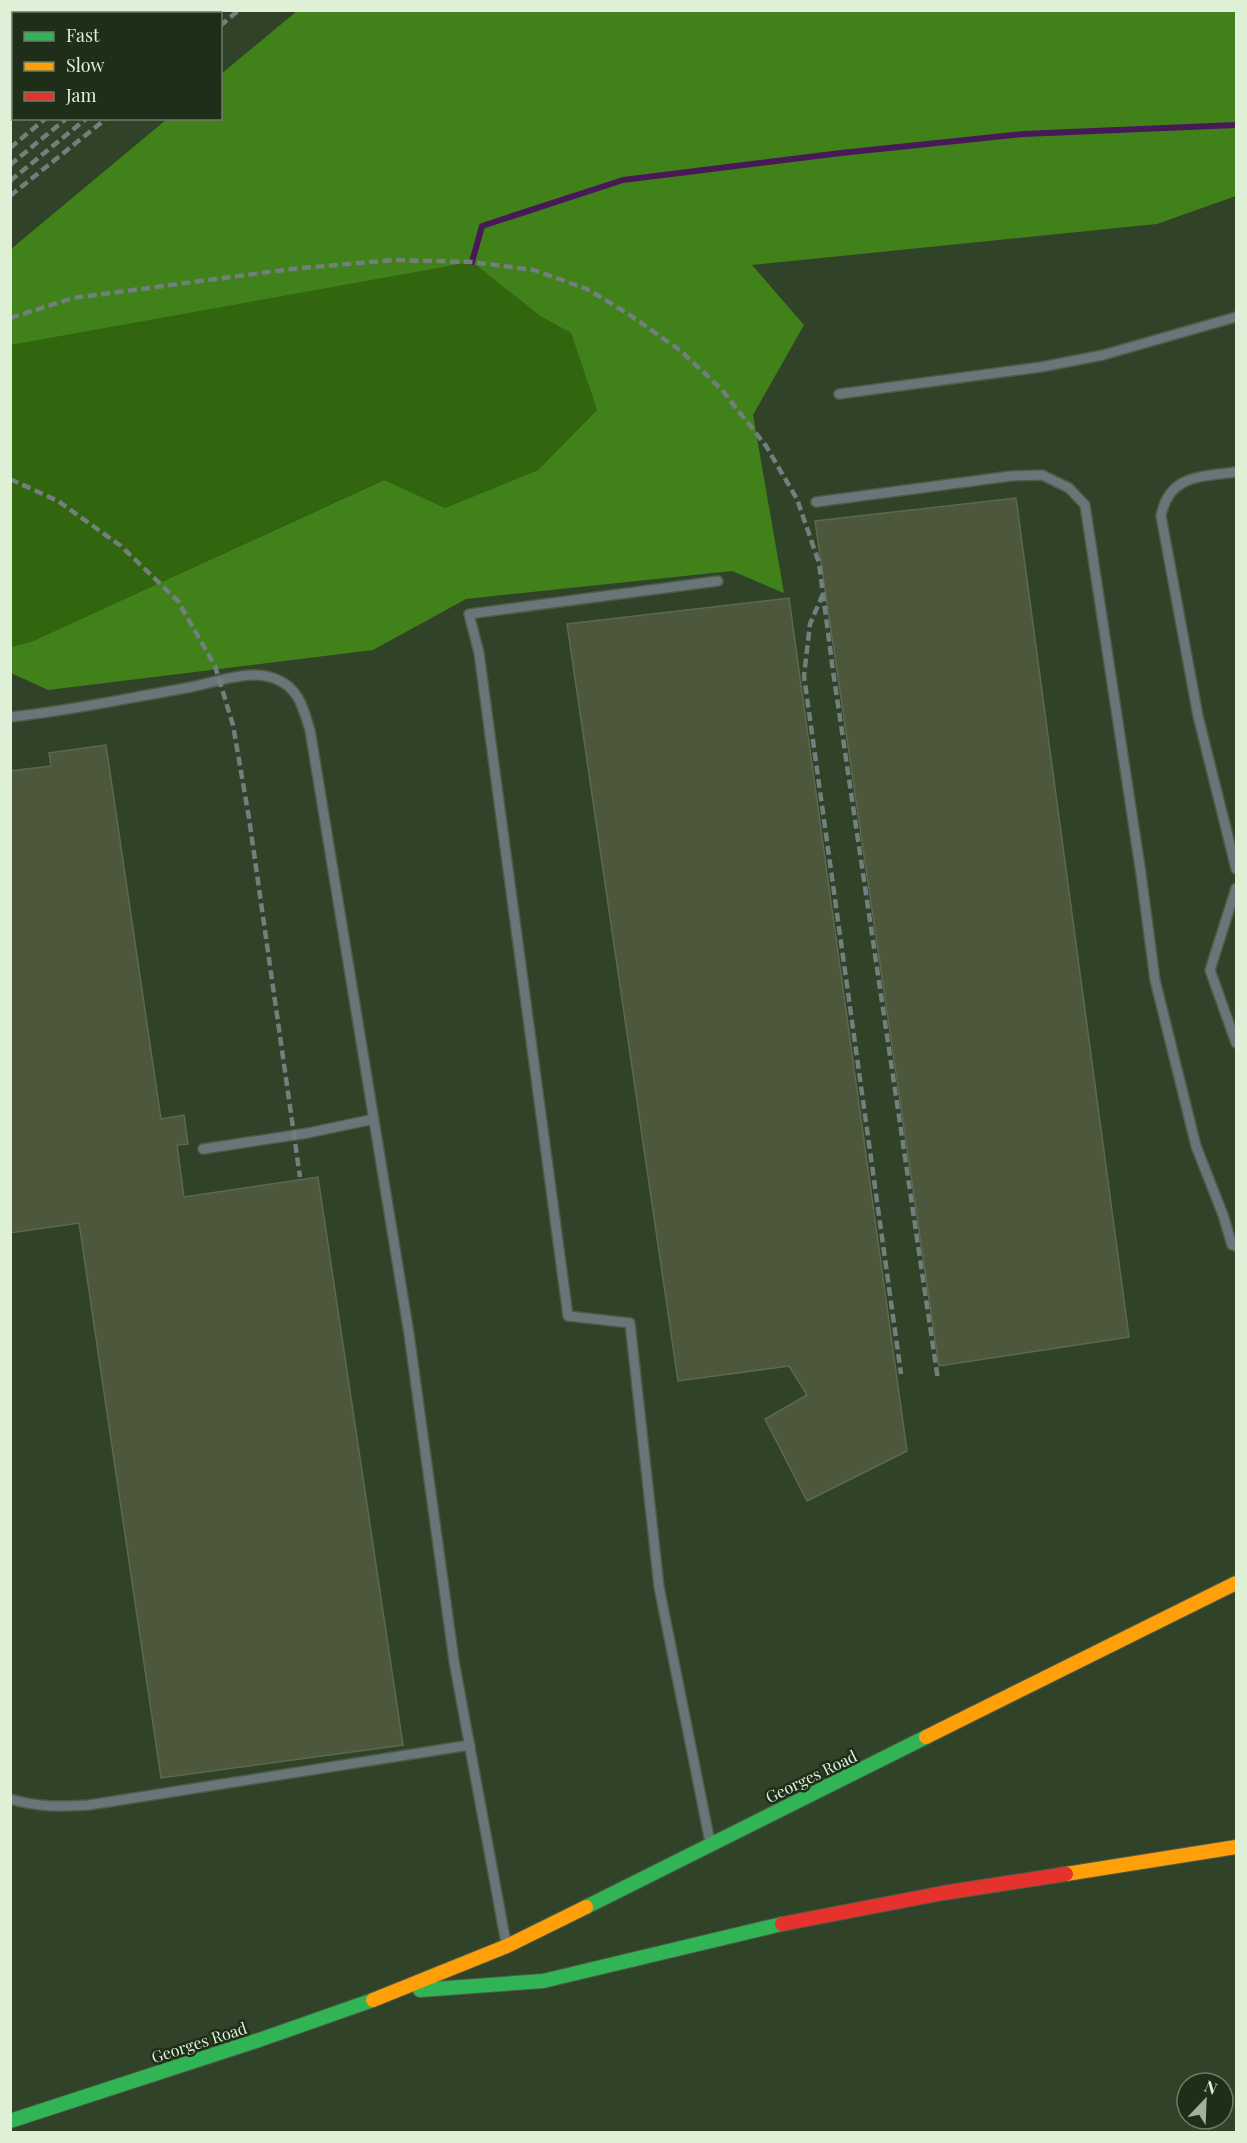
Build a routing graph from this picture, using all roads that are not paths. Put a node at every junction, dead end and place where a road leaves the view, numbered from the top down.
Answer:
1 (1236, 317) edge
2 (839, 394) dead end
3 (1236, 472) edge
4 (816, 502) dead end
5 (718, 581) dead end
6 (10, 717) edge
7 (1236, 869) edge
8 (1236, 888) edge
9 (1236, 1043) edge
10 (374, 1119) junction
11 (203, 1149) dead end
12 (1236, 1246) edge
13 (1236, 1583) edge
14 (470, 1745) junction
15 (10, 1799) edge
16 (711, 1844) junction
17 (1236, 1847) edge
18 (507, 1946) junction
19 (397, 1992) junction
20 (10, 2121) edge

1 - 2 lane
3 - 7 lane
4 - 12 lane
5 - 16 lane
6 - 10 lane
8 - 9 lane
10 - 11 lane
10 - 14 lane
13 - 16 street, Georges Road
14 - 15 lane
14 - 18 lane
16 - 18 street, Georges Road
17 - 19 street, Georges Road
18 - 19 street, Georges Road
19 - 20 street, Georges Road

